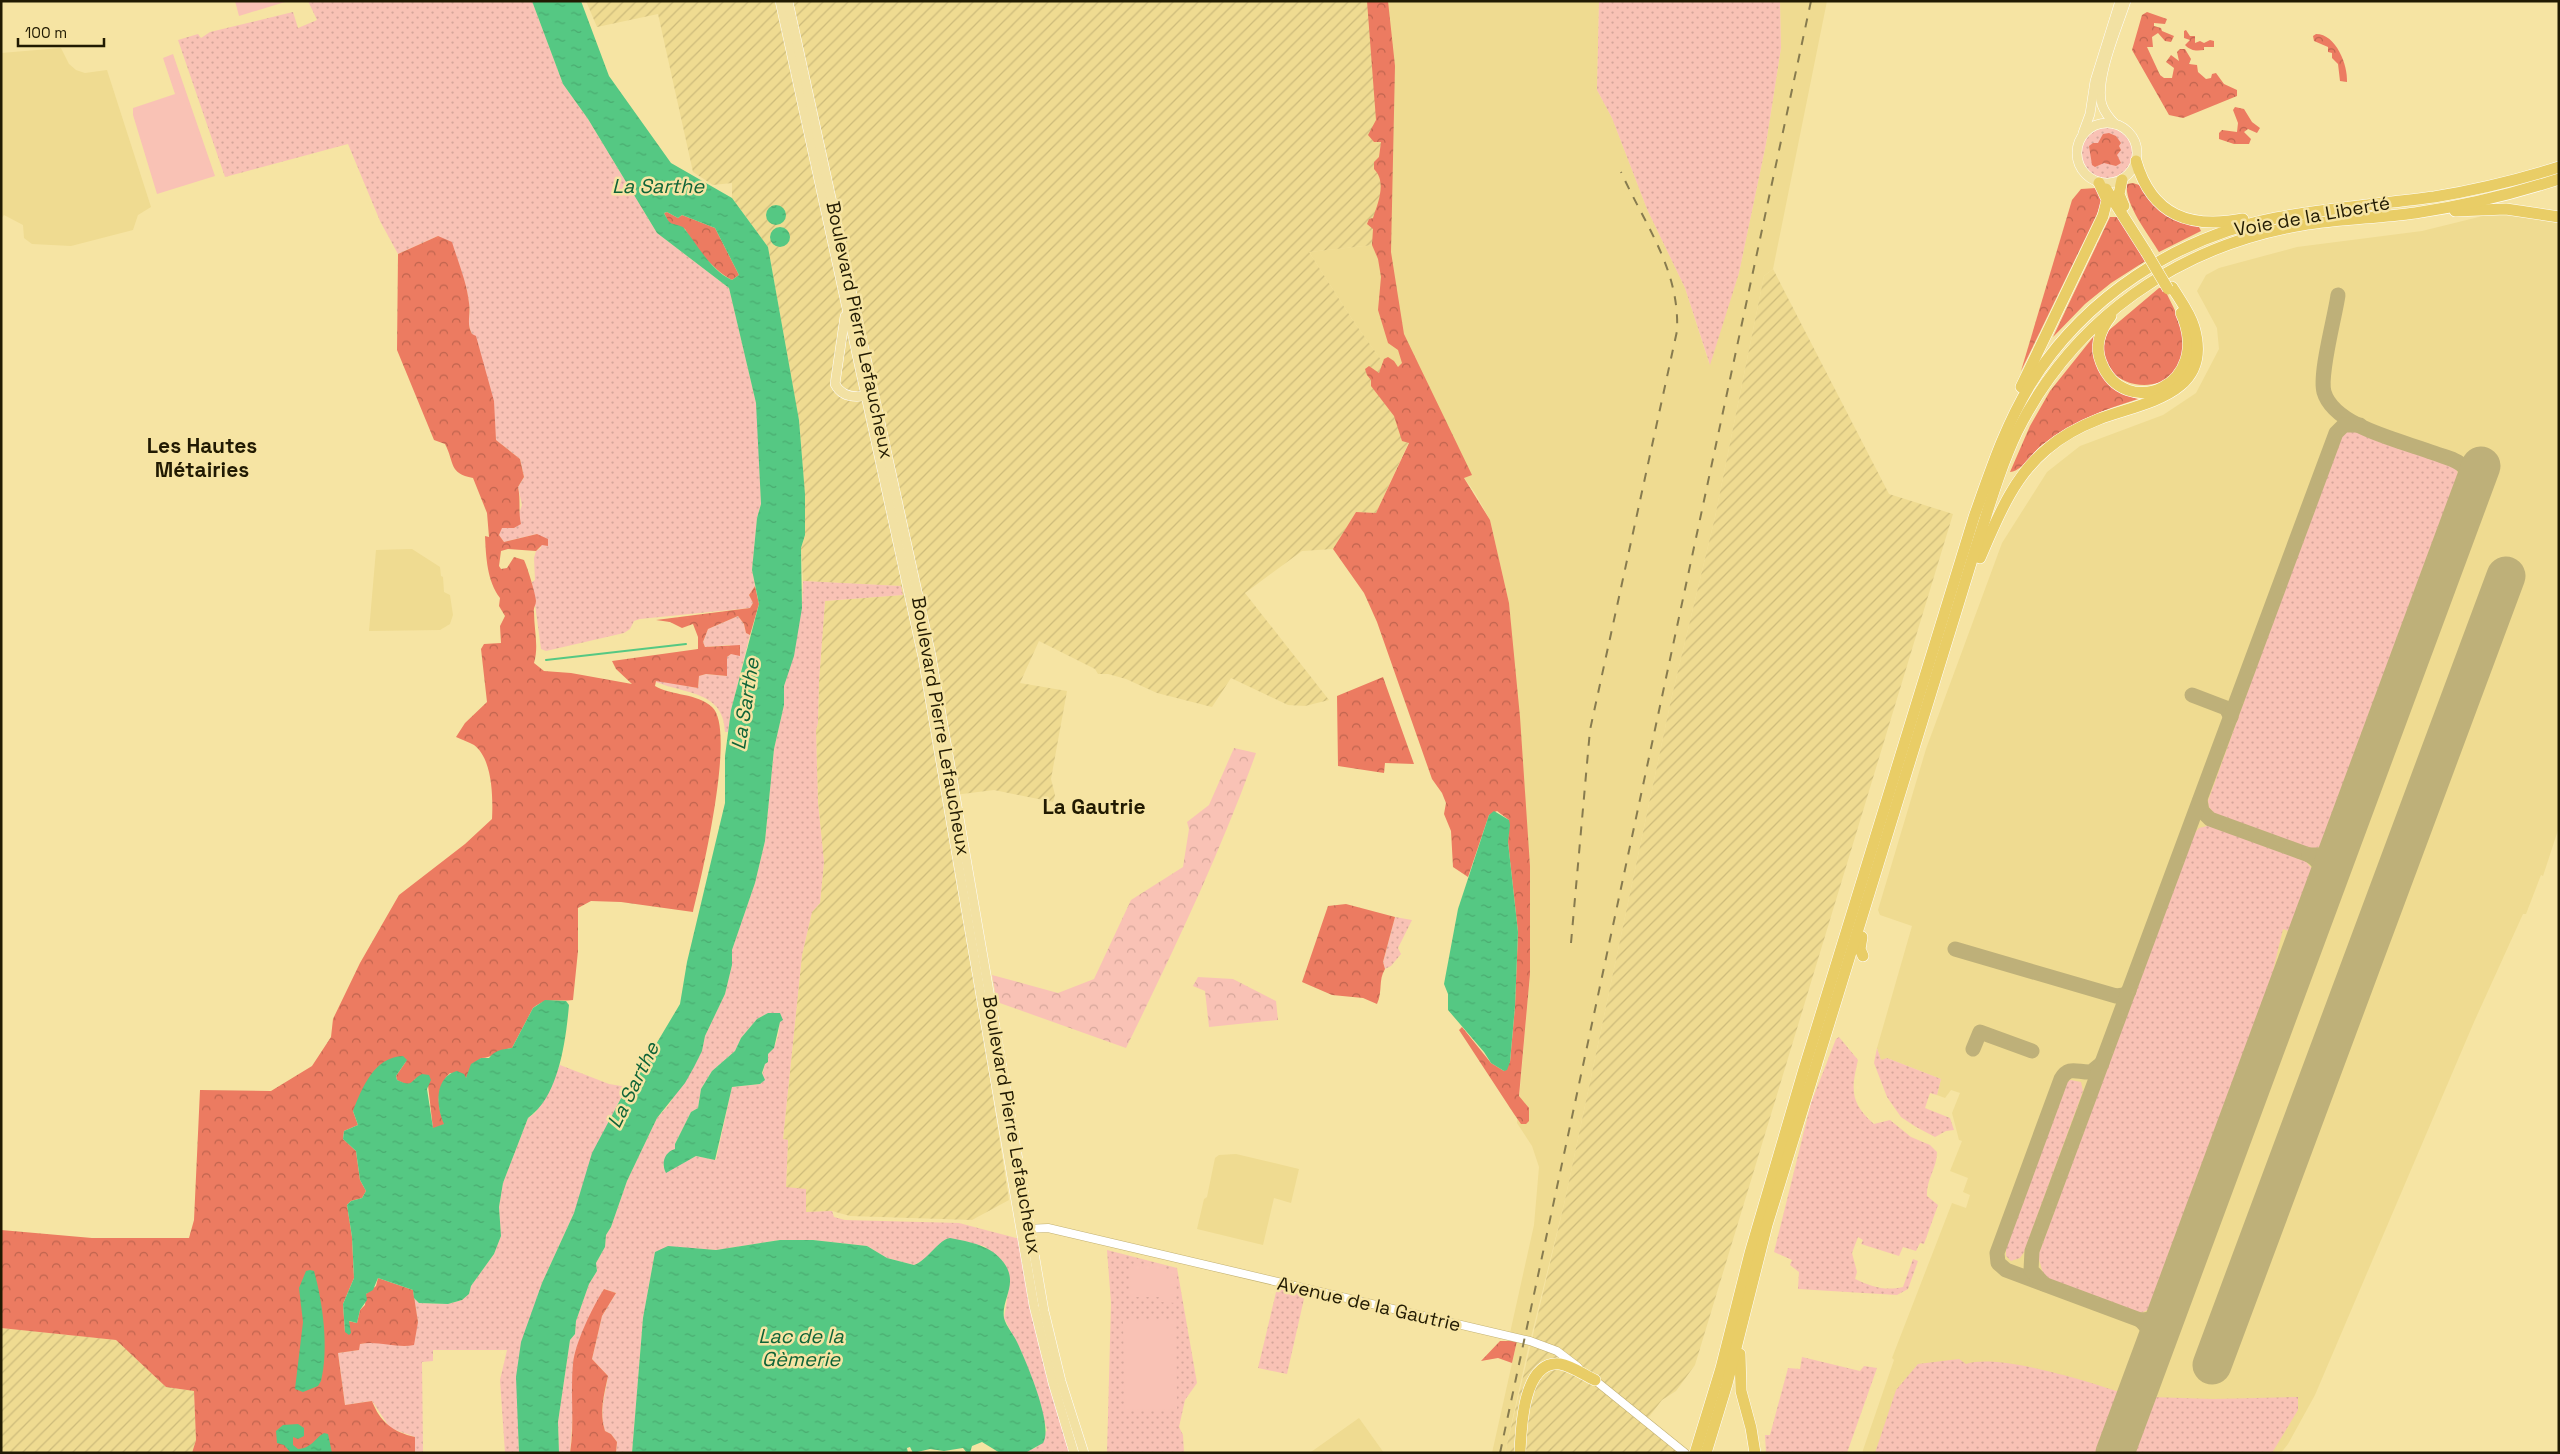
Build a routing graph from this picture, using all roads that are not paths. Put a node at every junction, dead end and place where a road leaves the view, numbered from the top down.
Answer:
1 (780, 1) edge
2 (788, 1) edge
3 (2120, 1) edge
4 (2126, 1) edge
5 (2115, 124) junction
6 (2081, 137) junction
7 (2136, 161) junction
8 (2559, 168) edge
9 (2559, 179) edge
10 (2122, 180) junction
11 (2099, 183) junction
12 (2338, 208) junction
13 (2416, 213) junction
14 (2559, 218) edge
15 (2148, 251) junction
16 (2170, 288) junction
17 (2126, 299) junction
18 (846, 301) junction
19 (869, 395) junction
20 (1974, 517) junction
21 (1961, 598) junction
22 (1909, 767) junction
23 (1863, 956) dead end
24 (1835, 1028) dead end
25 (1807, 1098) junction
26 (1025, 1229) junction
27 (1739, 1339) junction
28 (1595, 1380) junction
29 (1074, 1453) edge
30 (1084, 1453) edge
31 (1520, 1453) edge
32 (1685, 1453) edge
33 (1695, 1453) edge
34 (1706, 1453) edge
35 (1755, 1453) edge

1 - 18 main road, Boulevard Pierre Lefaucheux
2 - 19 main road, Boulevard Pierre Lefaucheux
3 - 6 main road
4 - 5 main road
5 - 6 main road
5 - 7 main road
6 - 11 main road
7 - 10 main road
7 - 12 highway
8 - 12 highway, Voie de la Liberté
9 - 13 highway, Voie de la Liberté
10 - 11 main road
10 - 15 highway
11 - 15 highway
11 - 20 highway
12 - 20 highway, Voie de la Liberté
13 - 14 highway
13 - 17 highway, Voie de la Liberté
15 - 16 highway, bridge
16 - 17 highway
16 - 21 highway
17 - 21 highway, Voie de la Liberté
18 - 19 main road, Boulevard Pierre Lefaucheux
18 - 19 main road
19 - 26 main road, Boulevard Pierre Lefaucheux
20 - 33 highway
21 - 22 highway
22 - 23 highway
22 - 25 highway
24 - 25 highway
25 - 27 highway
26 - 28 street, Avenue de la Gautrie
26 - 29 main road, Boulevard Pierre Lefaucheux
26 - 30 main road, Boulevard Pierre Lefaucheux
27 - 34 highway
27 - 35 highway
28 - 31 highway
28 - 32 street, Avenue de la Gautrie

